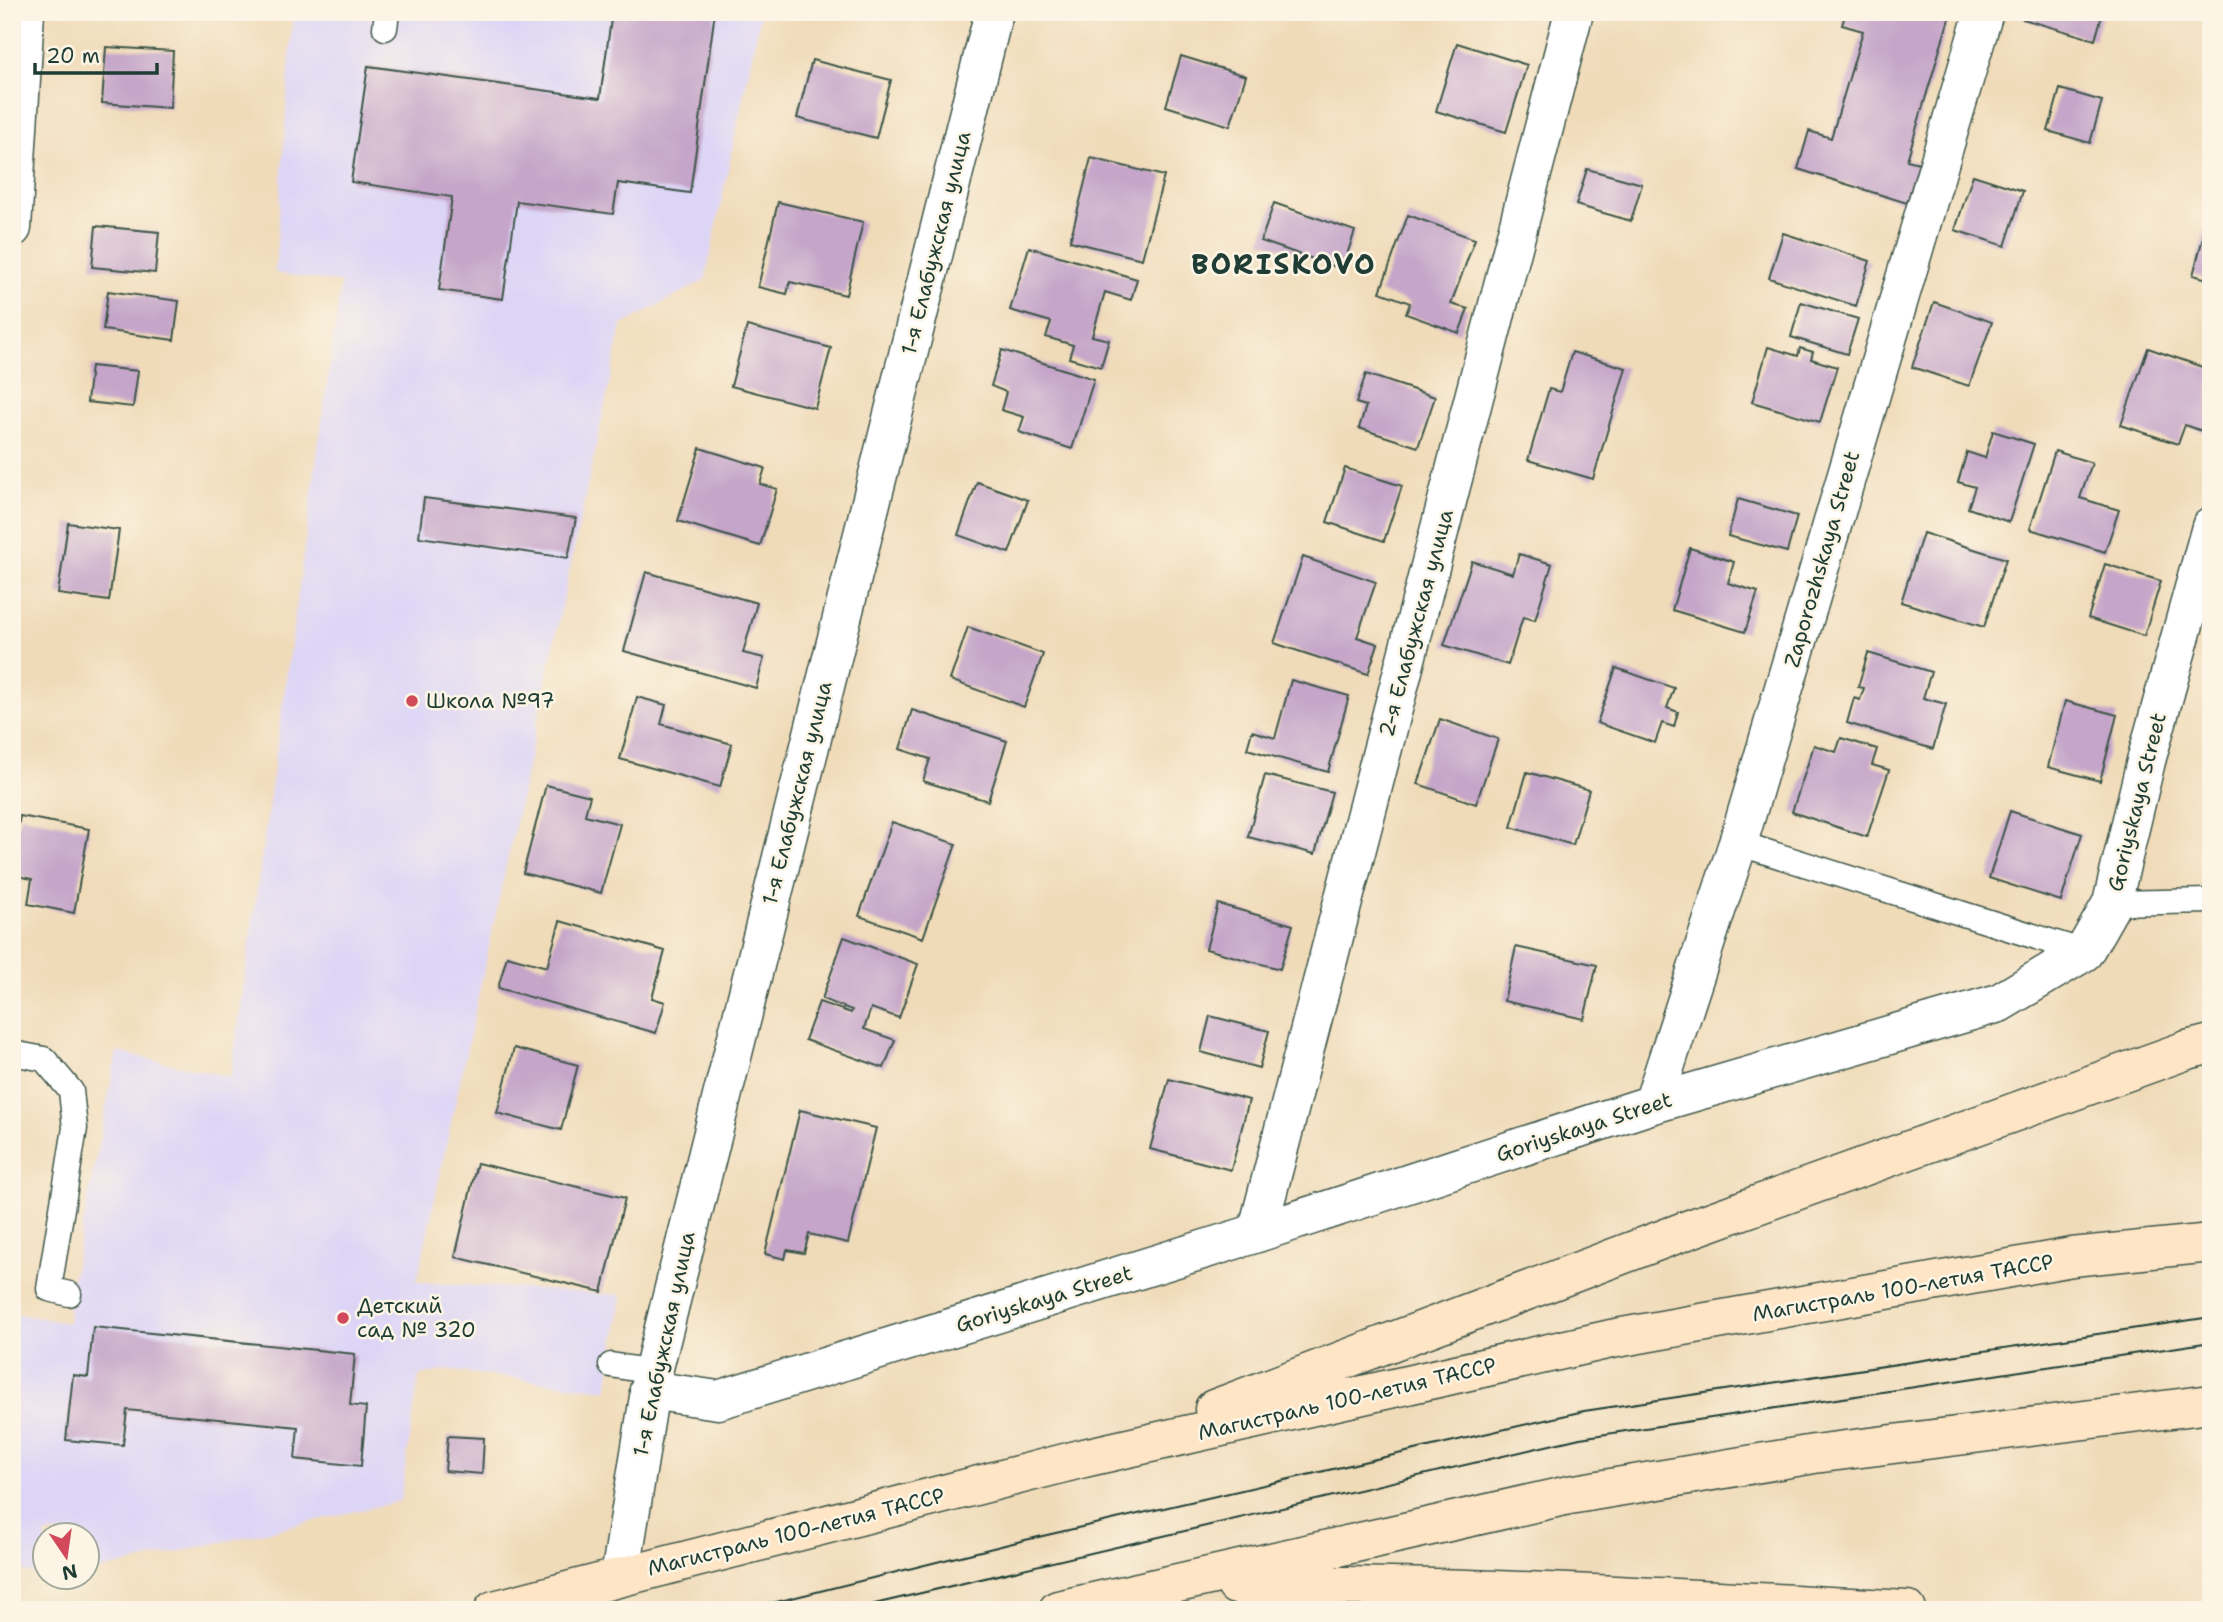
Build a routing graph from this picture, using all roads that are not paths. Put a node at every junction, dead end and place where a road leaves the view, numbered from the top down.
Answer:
1 (25, 12) edge
2 (994, 12) edge
3 (1574, 12) edge
4 (1984, 12) edge
5 (12, 228) edge
6 (2211, 527) edge
7 (1738, 844) junction
8 (2211, 901) edge
9 (2112, 903) junction
10 (2084, 952) junction
11 (2211, 1044) edge
12 (12, 1053) edge
13 (1653, 1104) junction
14 (1257, 1233) junction
15 (2211, 1243) edge
16 (69, 1294) dead end
17 (611, 1365) dead end
18 (651, 1381) junction
19 (2211, 1404) edge
20 (1084, 1458) junction
21 (620, 1577) junction
22 (1164, 1585) junction
23 (494, 1610) edge
24 (1058, 1610) edge
25 (1907, 1610) edge

1 - 5 street
2 - 18 street, 1-я Елабужская улица
3 - 14 street, 2-я Елабужская улица
4 - 7 street, Zaporozhskaya Street
6 - 9 street, Goriyskaya Street
7 - 10 lane
7 - 13 street, Zaporozhskaya Street
8 - 9 lane
9 - 10 street, Goriyskaya Street
10 - 13 street, Goriyskaya Street
11 - 20 main road
12 - 16 lane
13 - 14 street, Goriyskaya Street
14 - 18 street, Goriyskaya Street
15 - 20 main road, Магистраль 100-летия ТАССР
17 - 18 lane
18 - 21 street, 1-я Елабужская улица
19 - 22 main road
20 - 21 main road, Магистраль 100-летия ТАССР
21 - 23 main road, Магистраль 100-летия ТАССР
22 - 24 main road
22 - 25 main road

